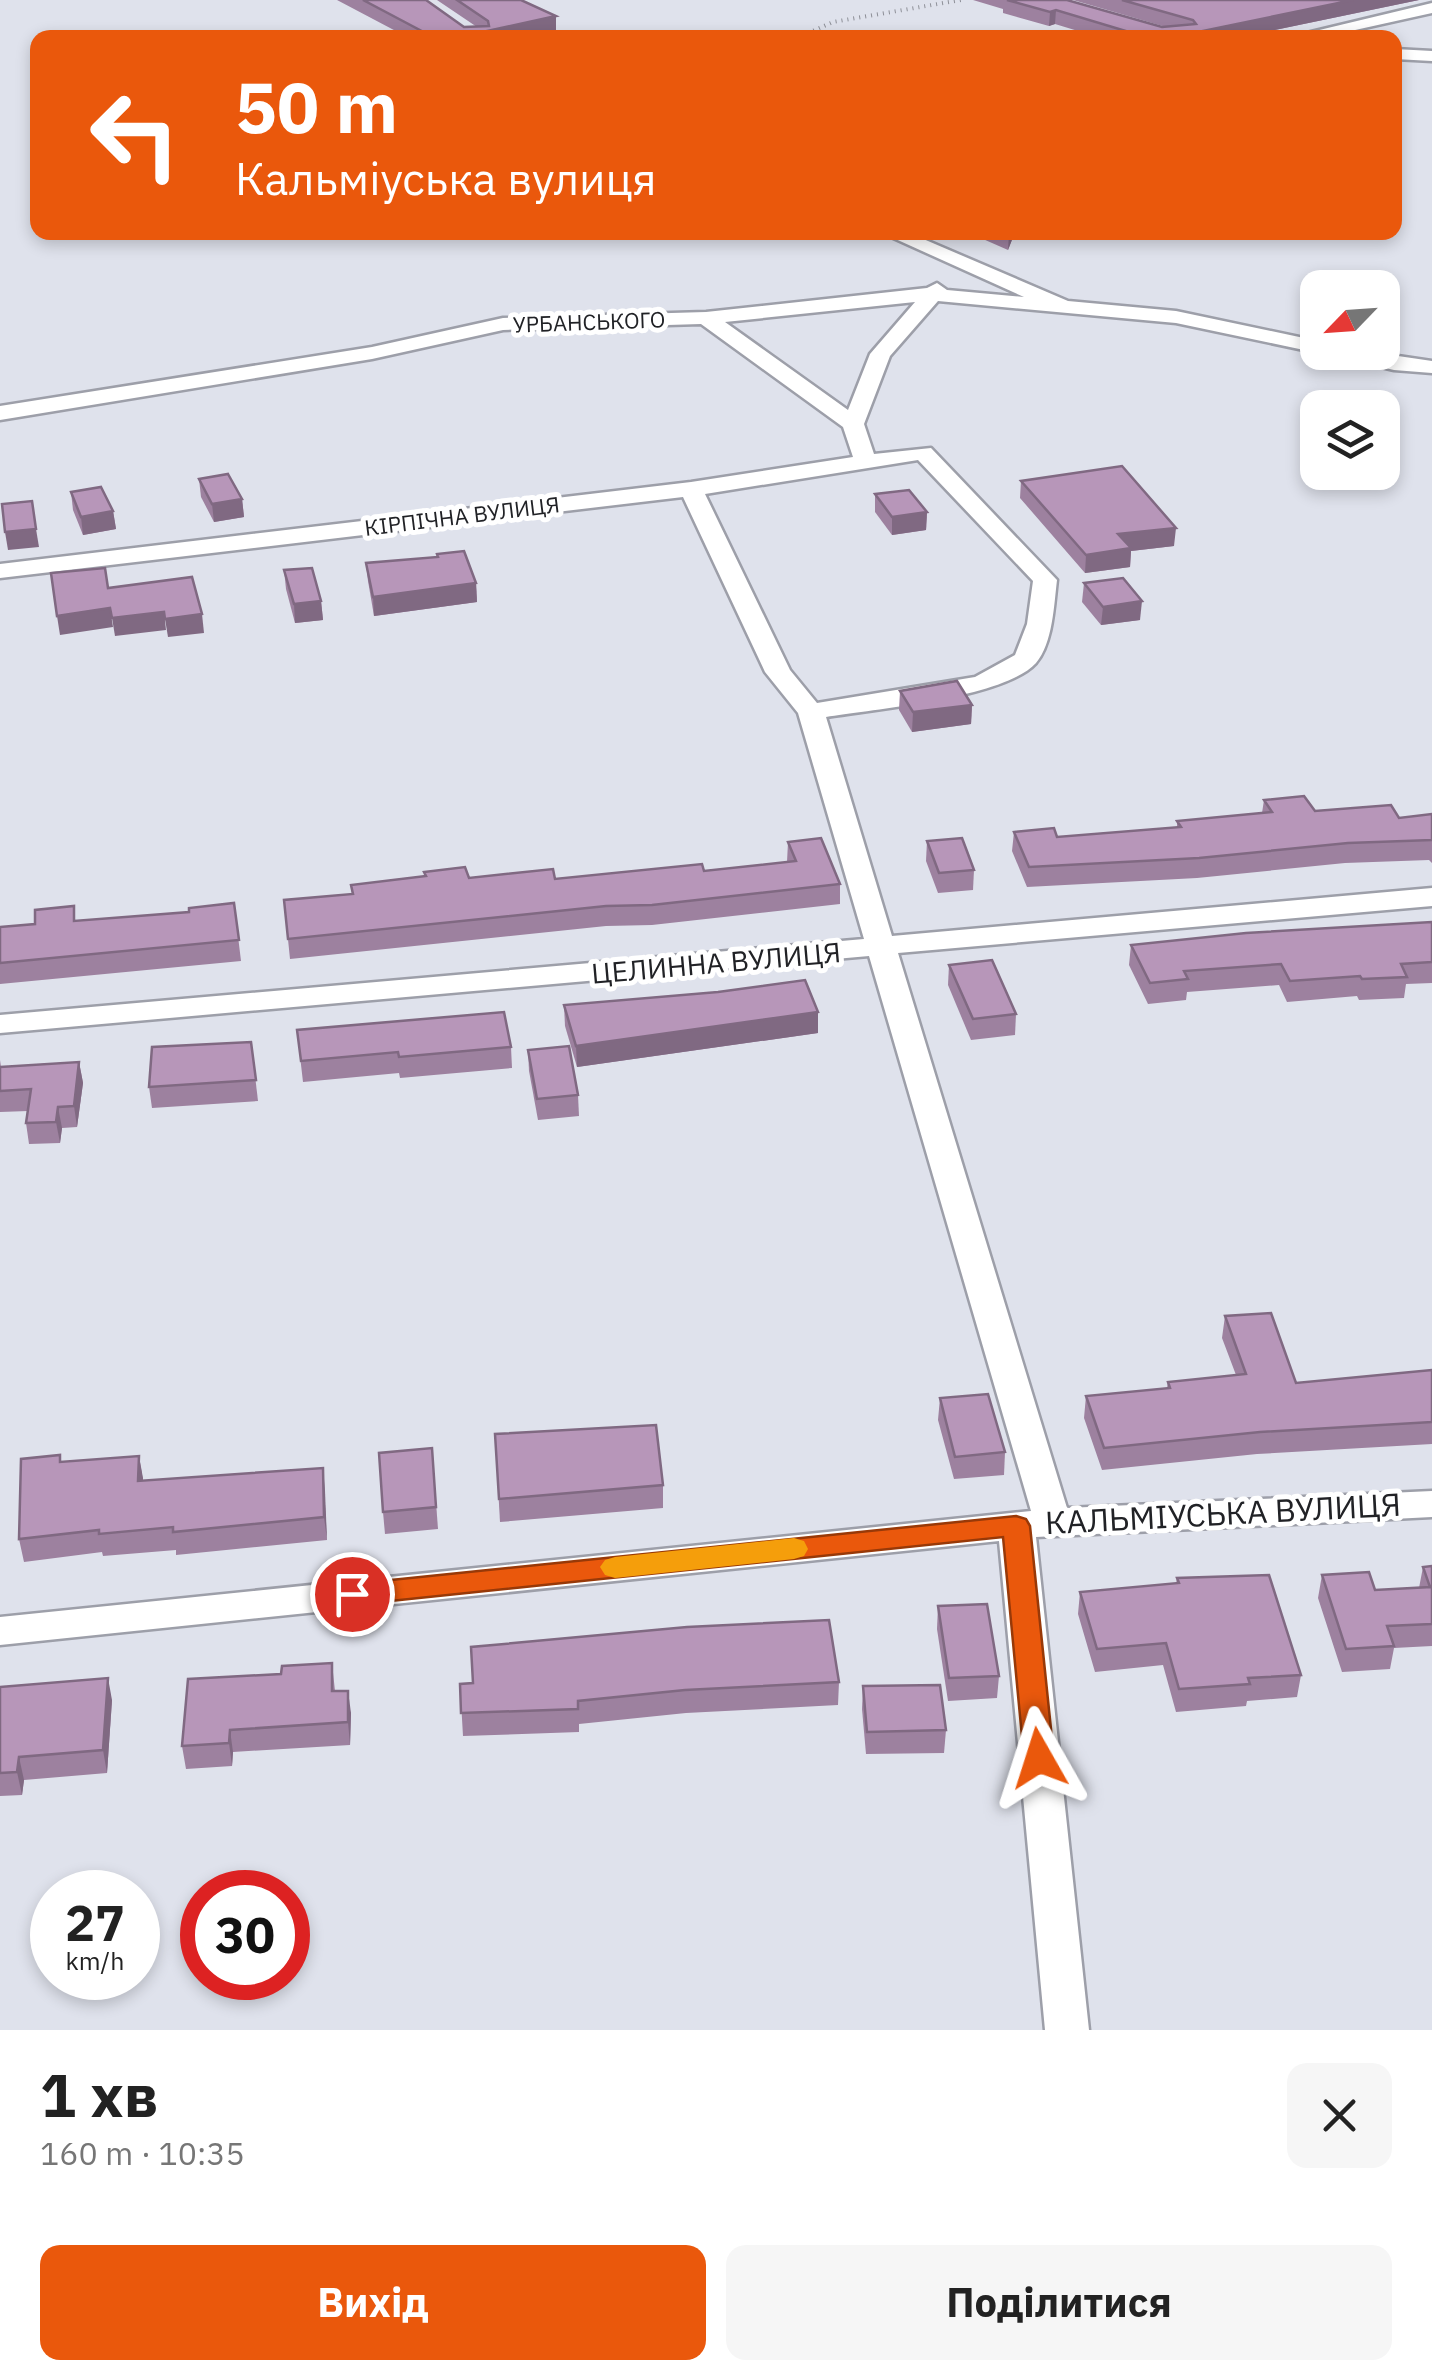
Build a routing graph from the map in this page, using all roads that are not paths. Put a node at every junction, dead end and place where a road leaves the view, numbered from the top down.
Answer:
1 (1432, 8) edge
2 (1331, 30) edge
3 (1402, 54) edge
4 (1432, 56) edge
5 (907, 240) edge
6 (966, 266) junction
7 (930, 294) junction
8 (1064, 308) junction
9 (706, 318) junction
10 (1300, 343) edge
11 (1400, 364) edge
12 (1432, 367) edge
13 (0, 413) edge
14 (853, 424) junction
15 (866, 462) junction
16 (691, 489) junction
17 (0, 571) edge
18 (811, 712) junction
19 (1432, 897) edge
20 (881, 949) junction
21 (0, 1024) edge
22 (1432, 1504) edge
23 (1035, 1524) junction
24 (0, 1631) edge
25 (1067, 2030) edge

1 - 2 street
3 - 4 street
5 - 6 street
6 - 7 street
6 - 8 street
7 - 8 street, УРБАНСЬКОГО
7 - 9 street, УРБАНСЬКОГО
7 - 14 street
8 - 10 street, УРБАНСЬКОГО
9 - 13 street, УРБАНСЬКОГО
9 - 14 street
11 - 12 street
14 - 15 street
15 - 16 street, КIРПIЧНА ВУЛИЦЯ
15 - 18 street, КIРПIЧНА ВУЛИЦЯ
16 - 17 street, КIРПIЧНА ВУЛИЦЯ
16 - 18 street
18 - 20 street
19 - 20 street, ЦЕЛИННА ВУЛИЦЯ
20 - 21 street, ЦЕЛИННА ВУЛИЦЯ
20 - 23 street
22 - 23 street, КАЛЬМІУСЬКА ВУЛИЦЯ
23 - 24 street, КАЛЬМІУСЬКА ВУЛИЦЯ
23 - 25 street

